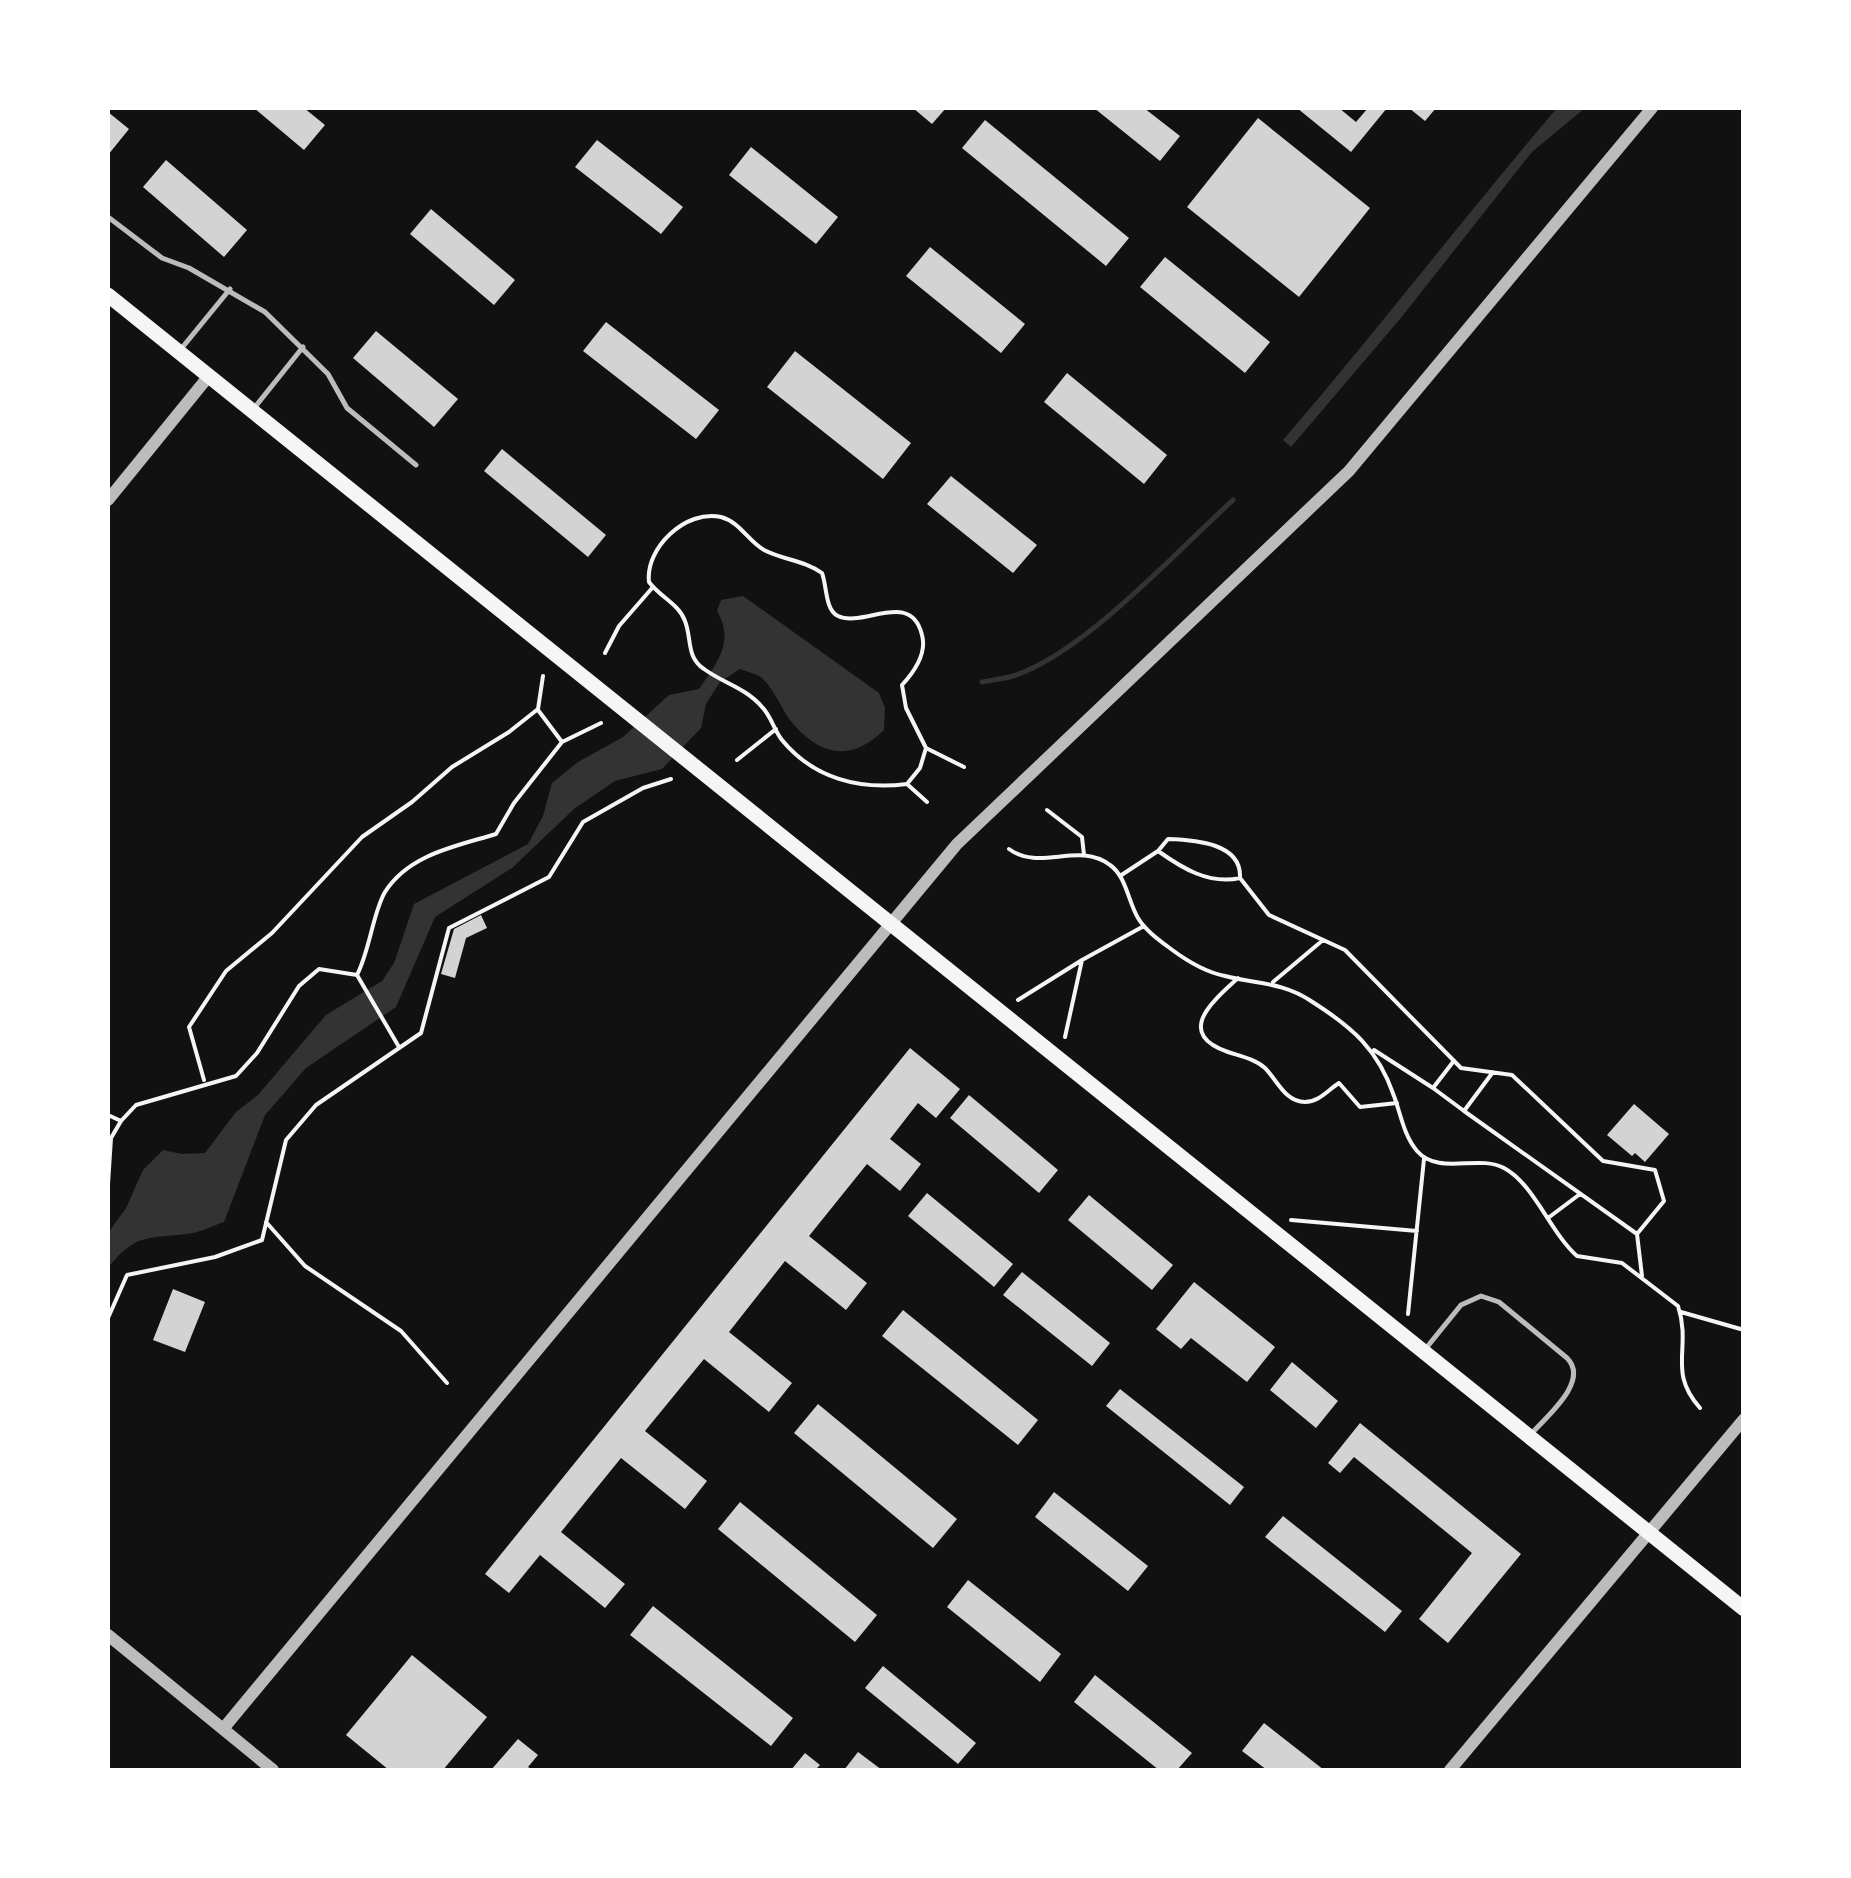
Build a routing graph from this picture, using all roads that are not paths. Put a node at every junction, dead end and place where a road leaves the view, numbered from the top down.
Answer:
1 (1652, 108) edge
2 (108, 218) edge
3 (230, 289) junction
4 (108, 295) edge
5 (304, 347) junction
6 (178, 353) junction
7 (208, 378) junction
8 (251, 412) junction
9 (416, 465) dead end
10 (108, 500) edge
11 (892, 922) junction
12 (1424, 1351) junction
13 (1744, 1418) edge
14 (1529, 1437) junction
15 (1648, 1532) junction
16 (1744, 1609) edge
17 (108, 1635) edge
18 (223, 1729) junction
19 (273, 1770) edge
20 (1450, 1770) edge

1 - 11 street
2 - 3 lane
3 - 5 lane
3 - 6 lane
4 - 6 main road
5 - 8 lane
5 - 9 lane
6 - 7 main road
7 - 8 main road
7 - 10 street
8 - 11 main road
11 - 12 main road
11 - 18 street
12 - 14 main road
12 - 14 lane
13 - 15 street
14 - 15 main road
15 - 16 main road
15 - 20 street
17 - 18 street
18 - 19 street

